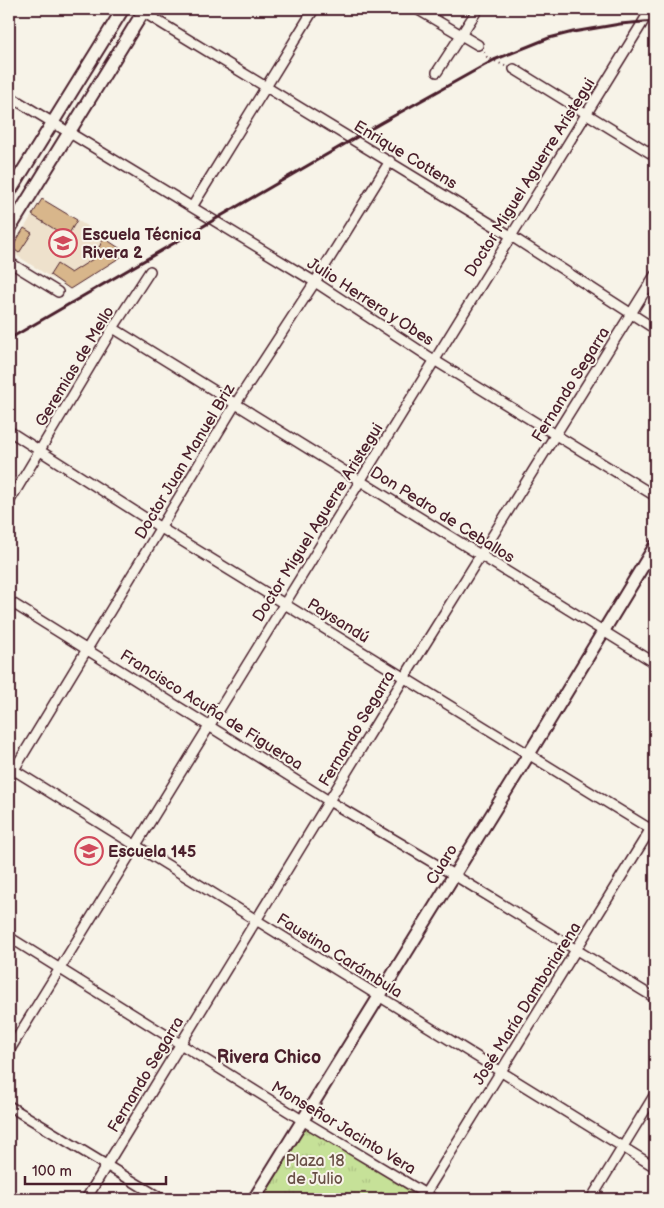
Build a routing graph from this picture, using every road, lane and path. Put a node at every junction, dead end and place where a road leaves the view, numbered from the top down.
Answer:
1 (123, 9) edge
2 (314, 9) edge
3 (417, 9) edge
4 (478, 9) edge
5 (651, 9) edge
6 (142, 10) edge
7 (462, 35) junction
8 (478, 45) joint
9 (514, 68) joint
10 (437, 72) dead end
11 (266, 87) junction
12 (9, 96) edge
13 (587, 113) junction
14 (52, 122) junction
15 (68, 133) junction
16 (655, 156) edge
17 (390, 161) junction
18 (9, 193) edge
19 (192, 207) junction
20 (9, 230) edge
21 (511, 236) junction
22 (9, 262) edge
23 (150, 271) dead end
24 (655, 275) edge
25 (315, 282) junction
26 (58, 292) dead end
27 (630, 314) junction
28 (113, 328) junction
29 (655, 329) edge
30 (434, 360) junction
31 (236, 403) junction
32 (9, 431) edge
33 (556, 435) junction
34 (40, 451) junction
35 (360, 481) junction
36 (655, 496) edge
37 (9, 502) edge
38 (161, 528) junction
39 (655, 546) edge
40 (481, 555) junction
41 (9, 601) edge
42 (284, 603) junction
43 (603, 630) junction
44 (87, 649) junction
45 (655, 663) edge
46 (404, 678) junction
47 (209, 725) junction
48 (529, 754) junction
49 (10, 772) edge
50 (329, 801) junction
51 (654, 828) edge
52 (135, 846) junction
53 (454, 875) junction
54 (256, 921) junction
55 (9, 937) edge
56 (576, 950) junction
57 (60, 968) junction
58 (379, 996) junction
59 (655, 998) edge
60 (181, 1044) junction
61 (9, 1051) edge
62 (501, 1072) junction
63 (655, 1094) edge
64 (9, 1106) edge
65 (302, 1120) junction
66 (622, 1147) junction
67 (106, 1166) junction
68 (655, 1167) edge
69 (423, 1197) edge
70 (86, 1199) edge
71 (162, 1199) edge
72 (254, 1199) edge
73 (434, 1199) edge
74 (591, 1199) edge

1 - 14 street
2 - 11 street
3 - 7 street
4 - 7 street
5 - 13 street, Doctor Miguel Aguerre Aristegui
6 - 11 street, Enrique Cottens
6 - 15 street
7 - 8 street
7 - 10 street
8 - 9 path
9 - 13 street
11 - 17 street, Enrique Cottens
11 - 19 street
12 - 14 street, Julio Herrera y Obes
13 - 16 street
13 - 21 street, Doctor Miguel Aguerre Aristegui
14 - 15 street, Julio Herrera y Obes
14 - 18 street
15 - 19 street, Julio Herrera y Obes
15 - 20 street
17 - 21 street, Enrique Cottens
17 - 25 street, Doctor Juan Manuel Briz
19 - 25 street, Julio Herrera y Obes
21 - 27 street, Enrique Cottens
21 - 30 street, Doctor Miguel Aguerre Aristegui
22 - 26 street
23 - 28 street, Geremias de Mello
24 - 27 street, Fernando Segarra
25 - 30 street, Julio Herrera y Obes
25 - 31 street, Doctor Juan Manuel Briz
27 - 29 street, Enrique Cottens
27 - 33 street, Fernando Segarra
28 - 31 street, Don Pedro de Ceballos
28 - 34 street, Geremias de Mello
30 - 33 street, Julio Herrera y Obes
30 - 35 street, Doctor Miguel Aguerre Aristegui
31 - 35 street, Don Pedro de Ceballos
31 - 38 street, Doctor Juan Manuel Briz
32 - 34 street, Paysandú
33 - 36 street, Julio Herrera y Obes
33 - 40 street, Fernando Segarra
34 - 37 street, Geremias de Mello
34 - 38 street, Paysandú
35 - 40 street, Don Pedro de Ceballos
35 - 42 street, Doctor Miguel Aguerre Aristegui
38 - 42 street, Paysandú
38 - 44 street, Doctor Juan Manuel Briz
39 - 43 street, Cuaro
40 - 43 street, Don Pedro de Ceballos
40 - 46 street, Fernando Segarra
41 - 44 street, Francisco Acuña de Figueroa
42 - 46 street, Paysandú
42 - 47 street, Doctor Miguel Aguerre Aristegui
43 - 45 street, Don Pedro de Ceballos
43 - 48 street, Cuaro
44 - 47 street, Francisco Acuña de Figueroa
44 - 49 street, Doctor Juan Manuel Briz
46 - 48 street, Paysandú
46 - 50 street, Fernando Segarra
47 - 50 street, Francisco Acuña de Figueroa
47 - 52 street, Doctor Miguel Aguerre Aristegui
48 - 51 street, Paysandú
48 - 53 street, Cuaro
49 - 52 street, Faustino Carámbula
50 - 53 street, Francisco Acuña de Figueroa
50 - 54 street, Fernando Segarra
51 - 56 street, José María Damboriarena
52 - 54 street, Faustino Carámbula
52 - 57 street, Doctor Miguel Aguerre Aristegui
53 - 56 street, Francisco Acuña de Figueroa
53 - 58 street, Cuaro
54 - 58 street, Faustino Carámbula
54 - 60 street, Fernando Segarra
55 - 57 street, Monseñor Jacinto Vera
56 - 59 street, Francisco Acuña de Figueroa
56 - 62 street, José María Damboriarena
57 - 60 street, Monseñor Jacinto Vera
57 - 61 street, Doctor Miguel Aguerre Aristegui
58 - 62 street, Faustino Carámbula
58 - 65 street, Cuaro
60 - 65 street, Monseñor Jacinto Vera
60 - 67 street, Fernando Segarra
62 - 66 street, Faustino Carámbula
62 - 69 street, José María Damboriarena
63 - 66 street
64 - 67 street
65 - 69 street, Monseñor Jacinto Vera
65 - 72 street, Cuaro
66 - 68 street, Faustino Carámbula
66 - 74 street
67 - 70 street, Fernando Segarra
67 - 71 street
69 - 73 street, Monseñor Jacinto Vera

